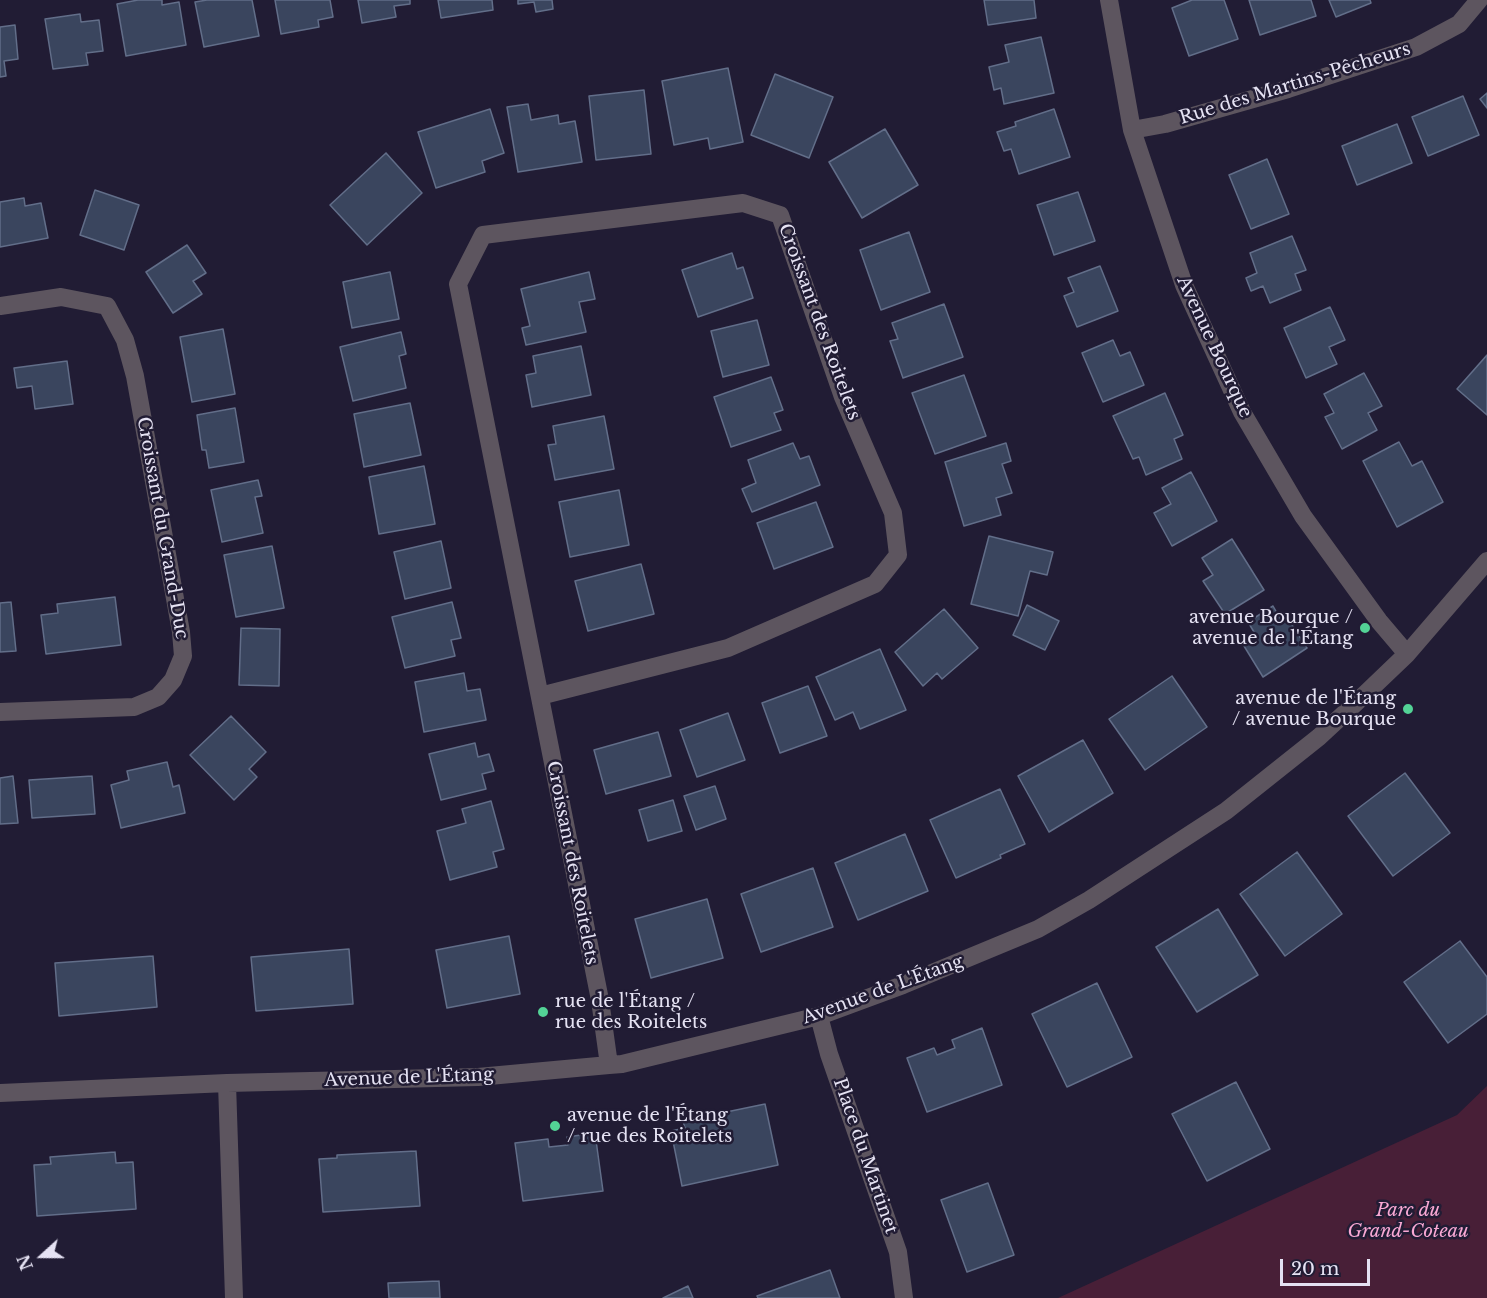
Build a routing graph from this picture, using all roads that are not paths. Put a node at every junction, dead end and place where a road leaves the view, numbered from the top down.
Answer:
1 (1109, 0) edge
2 (1479, 0) edge
3 (1132, 130) junction
4 (0, 306) edge
5 (1487, 561) edge
6 (1407, 654) junction
7 (540, 696) junction
8 (0, 712) edge
9 (819, 1016) junction
10 (609, 1065) junction
11 (227, 1083) junction
12 (0, 1094) edge
13 (234, 1298) edge
14 (904, 1298) edge

1 - 3 street, Avenue Bourque
2 - 3 street, Rue des Martins-Pêcheurs
3 - 6 street, Avenue Bourque
4 - 8 street, Croissant du Grand-Duc
5 - 6 street, Avenue de L'Étang
6 - 9 street, Avenue de L'Étang
7 - 7 street, Croissant des Roitelets
7 - 10 street, Croissant des Roitelets
9 - 10 street, Avenue de L'Étang
9 - 14 street, Place du Martinet
10 - 11 street, Avenue de L'Étang
11 - 12 street, Avenue de L'Étang
11 - 13 street

